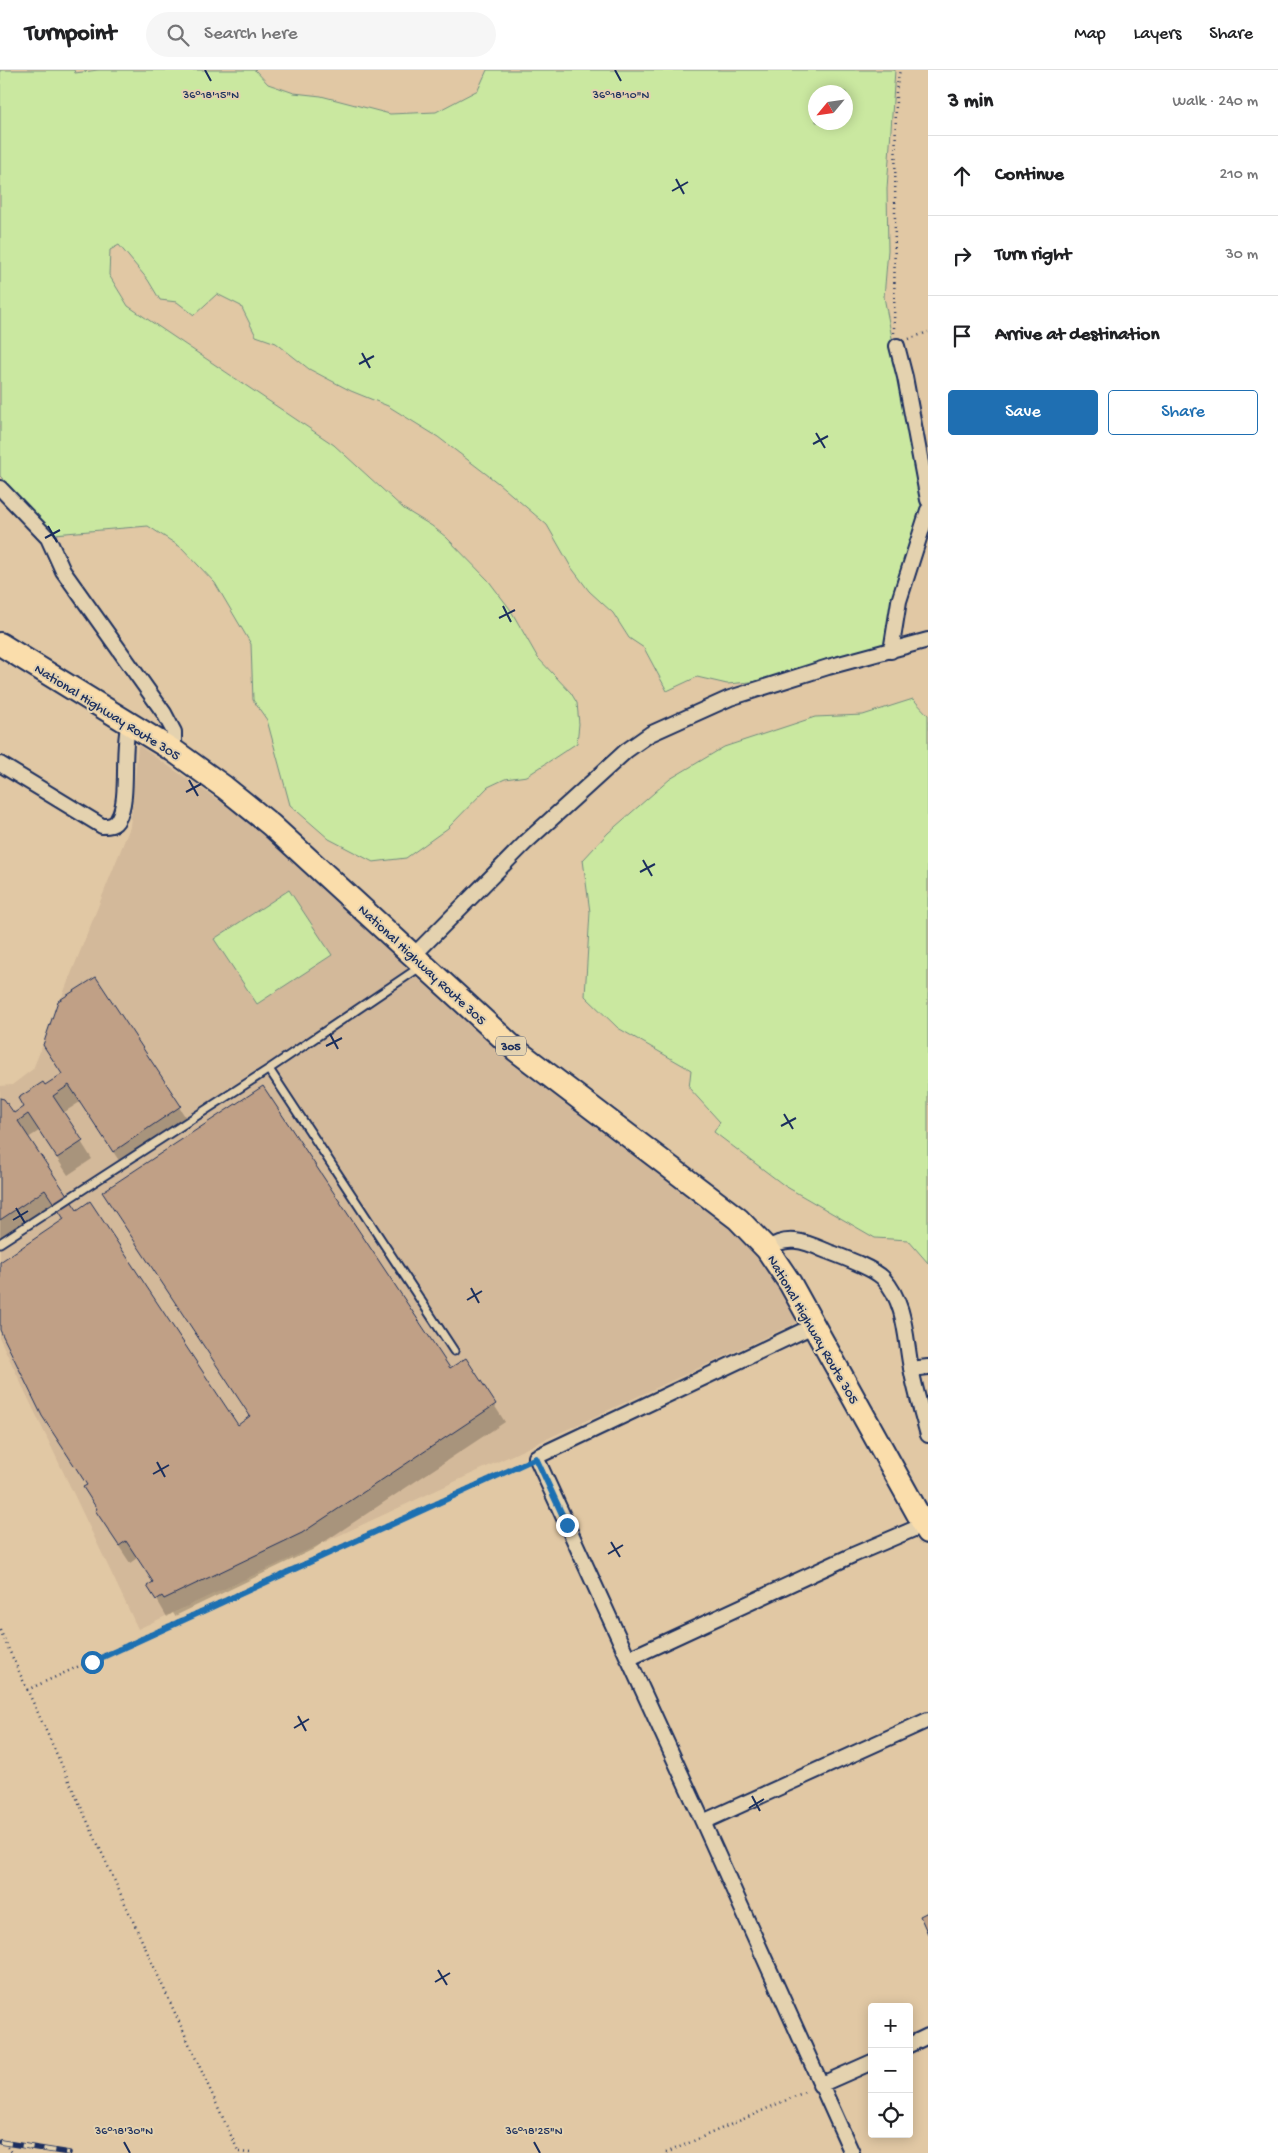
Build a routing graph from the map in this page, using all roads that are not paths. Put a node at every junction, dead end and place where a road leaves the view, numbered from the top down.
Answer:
1 (897, 346) road end
2 (0, 488) edge
3 (928, 500) edge
4 (928, 510) edge
5 (928, 640) edge
6 (0, 644) edge
7 (891, 651) junction
8 (129, 724) junction
9 (174, 751) junction
10 (0, 764) edge
11 (419, 959) junction
12 (269, 1069) junction
13 (0, 1243) edge
14 (767, 1249) junction
15 (815, 1325) junction
16 (454, 1351) dead end
17 (928, 1368) edge
18 (911, 1369) junction
19 (928, 1435) edge
20 (927, 1526) edge
21 (628, 1659) junction
22 (928, 1720) edge
23 (703, 1822) junction
24 (928, 2036) edge
25 (913, 2043) edge
26 (868, 2064) edge
27 (820, 2085) junction
28 (852, 2153) edge

1 - 3 street
2 - 9 street
4 - 7 street
5 - 7 street
6 - 8 highway, National Highway Route 305 / 305
7 - 11 street
8 - 9 highway, National Highway Route 305 / 305
8 - 10 street
9 - 11 highway, National Highway Route 305 / 305
11 - 12 lane
11 - 14 highway, National Highway Route 305 / 305
12 - 13 lane
12 - 16 lane
14 - 15 highway, National Highway Route 305 / 305
14 - 18 street
15 - 20 highway, National Highway Route 305 / 305
15 - 21 street
17 - 18 street
18 - 19 street
20 - 21 street
21 - 23 street
22 - 23 street
23 - 27 street
24 - 25 street
26 - 27 street
27 - 28 street

